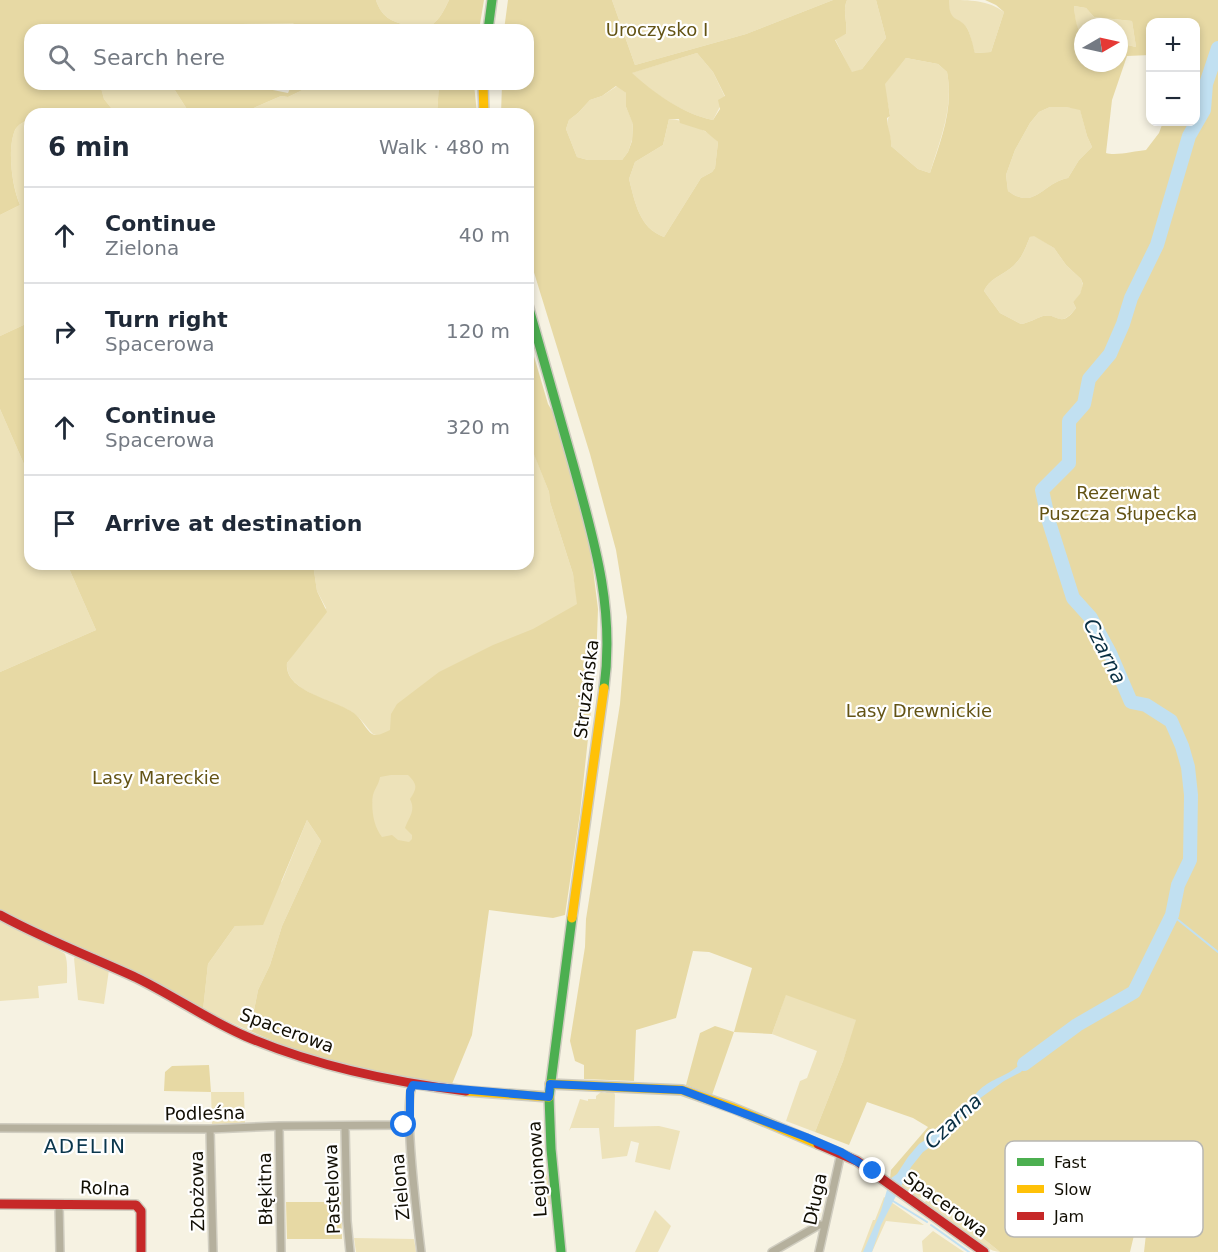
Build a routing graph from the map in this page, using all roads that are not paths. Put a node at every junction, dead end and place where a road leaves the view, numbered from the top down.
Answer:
1 (492, 0) edge
2 (489, 24) edge
3 (483, 90) edge
4 (484, 108) edge
5 (534, 326) edge
6 (0, 915) edge
7 (550, 1084) junction
8 (413, 1085) junction
9 (549, 1097) junction
10 (410, 1121) junction
11 (279, 1126) junction
12 (345, 1126) junction
13 (0, 1128) edge
14 (210, 1129) junction
15 (841, 1152) junction
16 (0, 1204) edge
17 (59, 1204) junction
18 (824, 1225) junction
19 (60, 1252) edge
20 (141, 1252) edge
21 (213, 1252) edge
22 (281, 1252) edge
23 (350, 1252) edge
24 (421, 1252) edge
25 (561, 1252) edge
26 (772, 1252) edge
27 (819, 1252) edge
28 (984, 1252) edge

1 - 2 street
3 - 4 street
5 - 7 street, Strużańska
6 - 8 street, Spacerowa
7 - 9 street, Legionowa
7 - 15 street, Spacerowa
8 - 9 street, Spacerowa
8 - 10 street, Zielona
9 - 25 street, Legionowa
10 - 12 street, Podleśna
10 - 24 street, Zielona
11 - 12 street, Podleśna
11 - 14 street, Podleśna
11 - 22 street, Błękitna
12 - 23 street, Pastelowa
13 - 14 street, Podleśna
14 - 21 street, Zbożowa
15 - 18 street, Długa
15 - 28 street, Spacerowa
16 - 17 street, Rolna
17 - 19 street, Rolna
17 - 20 street, Rolna
18 - 26 street
18 - 27 street, Długa

